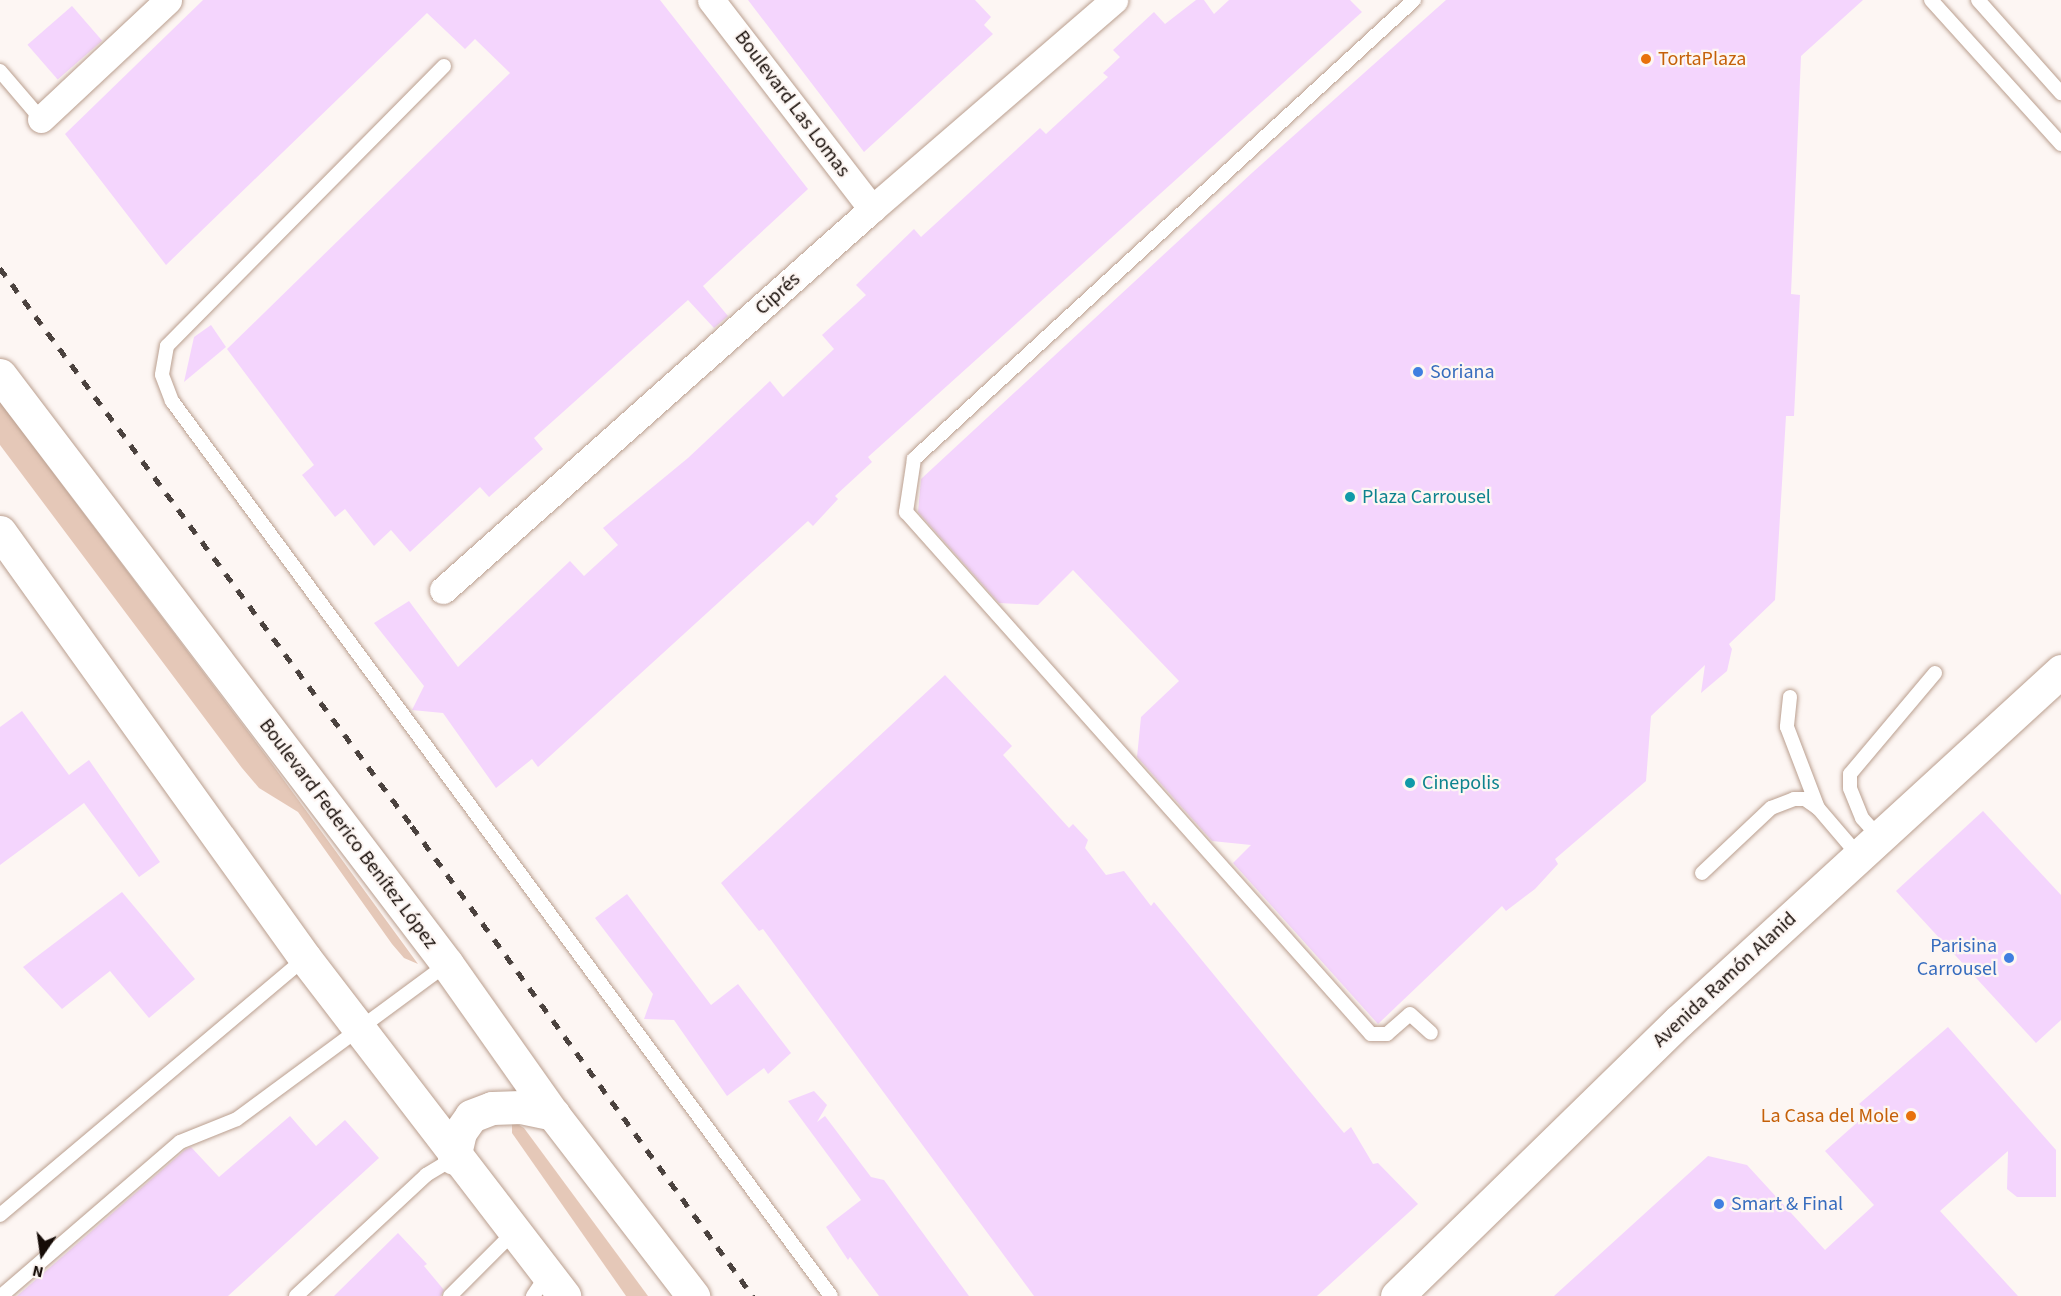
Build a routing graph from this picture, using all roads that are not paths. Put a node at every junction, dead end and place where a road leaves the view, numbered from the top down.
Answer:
1 (711, 0) edge
2 (1114, 0) edge
3 (1414, 0) edge
4 (1931, 0) edge
5 (1978, 0) edge
6 (158, 4) edge
7 (444, 66) dead end
8 (0, 71) edge
9 (2061, 93) edge
10 (41, 119) joint
11 (2061, 144) edge
12 (872, 209) junction
13 (0, 375) edge
14 (0, 532) edge
15 (443, 590) dead end
16 (2061, 671) edge
17 (1935, 673) dead end
18 (1790, 697) dead end
19 (1818, 808) junction
20 (1869, 846) junction
21 (1702, 873) dead end
22 (304, 958) junction
23 (447, 964) junction
24 (357, 1029) junction
25 (1431, 1033) dead end
26 (553, 1114) junction
27 (454, 1158) junction
28 (0, 1215) edge
29 (514, 1232) junction
30 (548, 1289) edge
31 (1, 1296) edge
32 (296, 1296) edge
33 (450, 1296) edge
34 (693, 1296) edge
35 (831, 1296) edge
36 (1397, 1296) edge

1 - 12 street, Boulevard Las Lomas
2 - 12 street, Ciprés
3 - 25 lane
4 - 11 lane
5 - 9 lane
6 - 10 street
7 - 35 lane
8 - 10 lane
12 - 15 street, Ciprés
13 - 23 main road, Boulevard Federico Benítez López
14 - 22 main road
16 - 20 main road, Avenida Ramón Alanid
17 - 20 lane
18 - 19 lane
19 - 20 lane
19 - 21 lane
20 - 36 main road, Avenida Ramón Alanid
22 - 24 main road
22 - 28 lane
23 - 24 lane
23 - 26 main road, Boulevard Federico Benítez López
24 - 27 main road
24 - 31 lane
26 - 27 main road
26 - 34 main road, Boulevard Federico Benítez López
27 - 29 main road
27 - 32 lane
29 - 30 main road
29 - 33 lane

